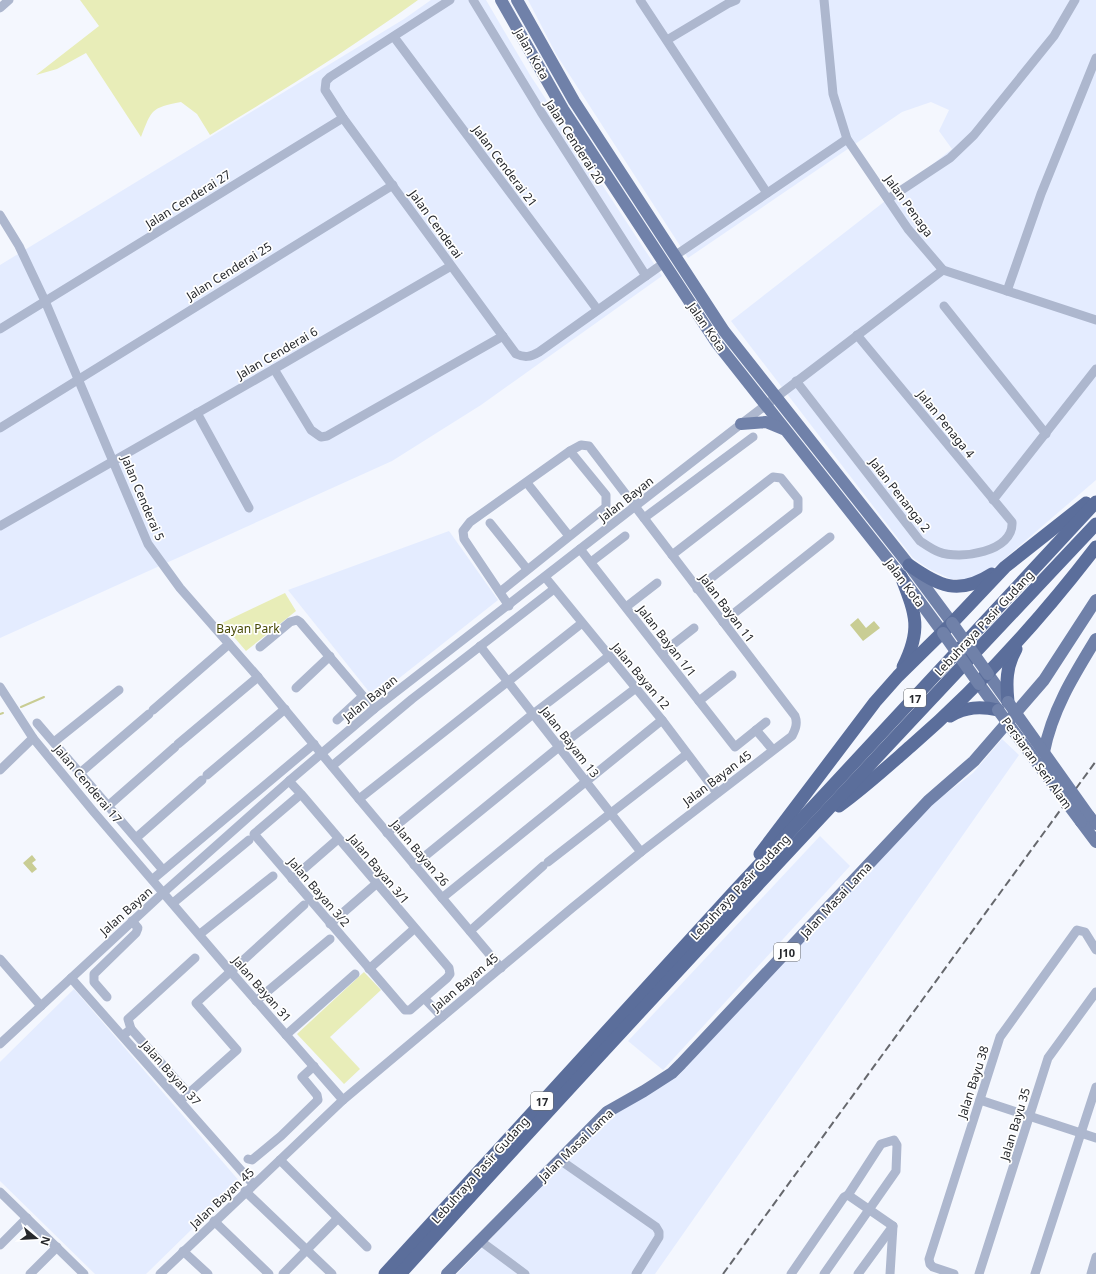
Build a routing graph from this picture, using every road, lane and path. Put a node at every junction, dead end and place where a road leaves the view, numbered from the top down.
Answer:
1 (10, 0) edge
2 (450, 0) edge
3 (473, 0) edge
4 (501, 0) edge
5 (517, 0) edge
6 (640, 0) edge
7 (736, 0) edge
8 (824, 0) edge
9 (1075, 0) edge
10 (0, 8) edge
11 (394, 37) junction
12 (667, 40) junction
13 (1096, 58) edge
14 (343, 118) junction
15 (847, 139) junction
16 (392, 185) junction
17 (767, 193) junction
18 (888, 199) junction
19 (0, 215) edge
20 (676, 255) junction
21 (664, 263) junction
22 (451, 266) junction
23 (943, 270) junction
24 (646, 276) junction
25 (1008, 291) junction
26 (45, 301) junction
27 (944, 306) dead end
28 (597, 309) junction
29 (1096, 320) edge
30 (0, 329) edge
31 (857, 335) junction
32 (503, 336) junction
33 (274, 369) junction
34 (1096, 369) edge
35 (79, 378) junction
36 (796, 381) junction
37 (777, 396) junction
38 (766, 404) junction
39 (197, 413) junction
40 (740, 424) junction
41 (0, 428) edge
42 (786, 430) junction
43 (1046, 434) junction
44 (753, 437) dead end
45 (570, 452) junction
46 (114, 460) junction
47 (527, 483) junction
48 (1096, 494) edge
49 (993, 500) junction
50 (1096, 502) edge
51 (635, 507) junction
52 (249, 508) dead end
53 (644, 518) junction
54 (490, 523) dead end
55 (1096, 524) edge
56 (0, 526) edge
57 (1013, 529) joint
58 (569, 536) junction
59 (625, 536) dead end
60 (830, 537) dead end
61 (1096, 547) edge
62 (580, 549) junction
63 (672, 555) junction
64 (591, 562) junction
65 (909, 565) junction
66 (1005, 566) junction
67 (527, 569) junction
68 (901, 576) junction
69 (545, 577) junction
70 (657, 583) dead end
71 (554, 588) junction
72 (697, 589) junction
73 (500, 592) junction
74 (1096, 600) edge
75 (509, 606) junction
76 (626, 607) junction
77 (723, 622) junction
78 (582, 623) junction
79 (952, 623) junction
80 (694, 628) dead end
81 (942, 633) junction
82 (1024, 636) junction
83 (1096, 639) edge
84 (229, 644) junction
85 (480, 646) junction
86 (260, 647) dead end
87 (662, 653) junction
88 (330, 656) junction
89 (609, 656) junction
90 (988, 674) junction
91 (732, 675) dead end
92 (898, 676) junction
93 (258, 677) junction
94 (507, 681) junction
95 (979, 684) junction
96 (0, 687) edge
97 (296, 688) dead end
98 (636, 688) junction
99 (119, 690) dead end
100 (363, 696) junction
101 (699, 701) junction
102 (1003, 706) junction
103 (285, 709) junction
104 (374, 709) junction
105 (533, 714) junction
106 (337, 720) dead end
107 (662, 720) junction
108 (766, 722) dead end
109 (38, 723) dead end
110 (797, 725) joint
111 (935, 725) junction
112 (756, 730) junction
113 (33, 738) junction
114 (54, 742) junction
115 (314, 744) junction
116 (559, 747) junction
117 (773, 750) junction
118 (1044, 752) junction
119 (322, 753) junction
120 (687, 754) junction
121 (332, 766) junction
122 (0, 770) edge
123 (80, 773) junction
124 (289, 781) junction
125 (586, 781) junction
126 (716, 793) junction
127 (300, 794) junction
128 (358, 799) junction
129 (108, 806) junction
130 (611, 813) junction
131 (820, 820) junction
132 (1089, 821) edge
133 (387, 834) junction
134 (136, 838) junction
135 (338, 838) junction
136 (249, 840) dead end
137 (1096, 842) edge
138 (641, 852) junction
139 (414, 865) junction
140 (163, 870) junction
141 (274, 876) dead end
142 (153, 879) junction
143 (292, 879) junction
144 (376, 884) junction
145 (164, 892) junction
146 (733, 893) junction
147 (442, 898) junction
148 (173, 903) junction
149 (304, 905) dead end
150 (132, 922) junction
151 (330, 924) junction
152 (414, 929) junction
153 (470, 931) junction
154 (200, 934) junction
155 (330, 939) dead end
156 (1096, 950) edge
157 (0, 958) edge
158 (195, 958) dead end
159 (501, 968) junction
160 (369, 969) junction
161 (231, 972) junction
162 (355, 974) dead end
163 (71, 978) junction
164 (1096, 992) edge
165 (107, 997) dead end
166 (424, 998) junction
167 (256, 1001) junction
168 (41, 1006) junction
169 (442, 1017) junction
170 (131, 1029) junction
171 (286, 1035) junction
172 (122, 1036) junction
173 (0, 1044) edge
174 (314, 1066) junction
175 (1096, 1087) edge
176 (187, 1092) dead end
177 (343, 1100) junction
178 (980, 1100) junction
179 (180, 1101) junction
180 (1031, 1117) junction
181 (1081, 1133) junction
182 (281, 1136) junction
183 (1096, 1138) edge
184 (294, 1148) junction
185 (248, 1159) dead end
186 (280, 1160) junction
187 (560, 1160) junction
188 (253, 1184) junction
189 (245, 1191) junction
190 (0, 1192) edge
191 (848, 1195) junction
192 (869, 1209) junction
193 (27, 1218) junction
194 (337, 1219) junction
195 (214, 1221) junction
196 (893, 1226) junction
197 (479, 1240) junction
198 (0, 1245) edge
199 (57, 1247) junction
200 (366, 1247) dead end
201 (183, 1251) junction
202 (306, 1251) junction
203 (1096, 1257) edge
204 (30, 1274) edge
205 (84, 1274) edge
206 (160, 1274) edge
207 (208, 1274) edge
208 (269, 1274) edge
209 (283, 1274) edge
210 (332, 1274) edge
211 (385, 1274) edge
212 (400, 1274) edge
213 (447, 1274) edge
214 (525, 1274) edge
215 (636, 1274) edge
216 (791, 1274) edge
217 (824, 1274) edge
218 (858, 1274) edge
219 (890, 1274) edge
220 (954, 1274) edge
221 (980, 1274) edge
222 (1035, 1274) edge
223 (1091, 1274) edge

1 - 10 street
2 - 11 street, Jalan Cenderai
3 - 24 street, Jalan Cenderai 20
4 - 21 main road, Jalan Kota
5 - 20 main road, Jalan Kota
6 - 12 street
7 - 12 street
8 - 15 street, Jalan Penaga
9 - 18 street
11 - 14 street, Jalan Cenderai
11 - 28 street, Jalan Cenderai 21
12 - 17 street
13 - 25 street
14 - 16 street, Jalan Cenderai
14 - 26 street, Jalan Cenderai 27
15 - 17 street
15 - 18 street, Jalan Penaga
16 - 22 street, Jalan Cenderai
16 - 35 street, Jalan Cenderai 25
17 - 20 street
18 - 23 street, Jalan Penaga
19 - 26 street, Jalan Cenderai 5
20 - 37 main road, Jalan Kota
21 - 24 street, Jalan Cenderai
21 - 38 main road, Jalan Kota
22 - 32 street, Jalan Cenderai
22 - 33 street, Jalan Cenderai 6
23 - 25 street
23 - 31 street, Jalan Bayan
24 - 28 street, Jalan Cenderai
25 - 29 street
26 - 30 street, Jalan Cenderai 27
26 - 35 street, Jalan Cenderai 5
27 - 43 street
28 - 32 street, Jalan Cenderai
31 - 36 street, Jalan Bayan
31 - 49 street, Jalan Penaga 4
32 - 33 street
33 - 39 street, Jalan Cenderai 6
34 - 43 street
35 - 41 street, Jalan Cenderai 25
35 - 46 street, Jalan Cenderai 5
36 - 37 street, Jalan Bayan
36 - 57 street, Jalan Penanga 2
37 - 38 street, Jalan Bayan
37 - 65 main road, Jalan Kota
38 - 40 street, Jalan Bayan
38 - 42 main road, Jalan Kota
39 - 46 street, Jalan Cenderai 6
39 - 52 street
40 - 42 main road
40 - 51 street, Jalan Bayan
42 - 68 main road, Jalan Kota
43 - 49 street
44 - 53 street
45 - 47 street, Jalan Bayan 11
45 - 51 street, Jalan Bayan 11
45 - 58 street
46 - 56 street, Jalan Cenderai 6
46 - 84 street, Jalan Cenderai 5
47 - 58 street
47 - 73 street, Jalan Bayan 11
48 - 66 highway
49 - 57 street, Jalan Penaga 4
50 - 146 highway, Lebuhraya Pasir Gudang / 17
51 - 53 street, Jalan Bayan 11
51 - 62 street, Jalan Bayan
53 - 63 street, Jalan Bayan 11
54 - 67 street
55 - 131 highway, Lebuhraya Pasir Gudang / 17
58 - 67 street
59 - 64 street
60 - 77 street
61 - 82 highway
62 - 64 street, Jalan Bayan 1/1
62 - 69 street, Jalan Bayan
63 - 72 street, Jalan Bayan 11
63 - 72 street
64 - 76 street, Jalan Bayan 1/1
65 - 66 highway
65 - 79 main road, Jalan Kota
66 - 79 highway
67 - 73 street
68 - 81 main road, Jalan Kota
68 - 92 highway
69 - 71 street, Jalan Bayan 12
69 - 75 street, Jalan Bayan
70 - 76 street
71 - 78 street, Jalan Bayan 12
71 - 85 street
72 - 77 street, Jalan Bayan 11
73 - 75 street
74 - 187 main road, Jalan Masai Lama / J10
75 - 104 street, Jalan Bayan
76 - 87 street, Jalan Bayan 1/1
77 - 110 street, Jalan Bayan 11
78 - 89 street, Jalan Bayan 12
78 - 94 street
79 - 81 highway
79 - 90 main road, Jalan Kota, bridge
80 - 87 street
81 - 92 highway
81 - 95 main road, Jalan Kota, bridge
82 - 90 highway
82 - 102 highway
83 - 118 main road
84 - 93 street, Jalan Cenderai 5
84 - 123 street
85 - 94 street, Jalan Bayam 13
85 - 121 street
86 - 88 street
87 - 101 street, Jalan Bayan 1/1
88 - 97 street
88 - 100 street
89 - 98 street, Jalan Bayan 12
89 - 105 street
90 - 95 highway
90 - 102 main road, Persiaran Seri Alam
91 - 101 street
92 - 146 highway
93 - 103 street, Jalan Cenderai 5
93 - 129 street
94 - 105 street, Jalan Bayam 13
94 - 128 street
95 - 102 main road, Persiaran Seri Alam
95 - 111 highway
96 - 113 street, Jalan Cenderai 17
98 - 107 street, Jalan Bayan 12
98 - 116 street
99 - 114 street
100 - 104 street
100 - 106 street
101 - 112 street, Jalan Bayan 1/1
102 - 111 highway
102 - 118 main road, Persiaran Seri Alam, bridge
102 - 132 main road, Persiaran Seri Alam, bridge
103 - 115 street, Jalan Cenderai 5
103 - 134 street
104 - 119 street, Jalan Bayan
105 - 116 street, Jalan Bayam 13
105 - 133 street
107 - 120 street, Jalan Bayan 12
107 - 125 street
108 - 112 street
109 - 114 street
110 - 117 street, Jalan Bayan 45
111 - 131 highway
112 - 117 street
113 - 122 street
113 - 142 street, Jalan Cenderai 17
114 - 123 street
115 - 119 street, Jalan Cenderai 5
115 - 140 street
116 - 125 street, Jalan Bayam 13
116 - 139 street
117 - 126 street, Jalan Bayan 45
118 - 132 main road, Persiaran Seri Alam, bridge
119 - 121 street, Jalan Bayan 26
119 - 124 street, Jalan Bayan
120 - 126 street, Jalan Bayan 12
120 - 130 street
121 - 128 street, Jalan Bayan 26
123 - 129 street
124 - 127 street, Jalan Bayan 3/1
124 - 145 street, Jalan Bayan
125 - 130 street, Jalan Bayam 13
125 - 147 street
126 - 138 street, Jalan Bayan 45
127 - 135 street, Jalan Bayan 3/1
127 - 143 street, Jalan Bayan 3/2
128 - 133 street, Jalan Bayan 26
129 - 134 street
130 - 138 street, Jalan Bayam 13
130 - 153 street
131 - 212 highway, Lebuhraya Pasir Gudang / 17
132 - 137 main road, Persiaran Seri Alam
133 - 139 street, Jalan Bayan 26
134 - 140 street
135 - 143 street
135 - 144 street, Jalan Bayan 3/1
136 - 148 street
138 - 159 street, Jalan Bayan 45
139 - 147 street, Jalan Bayan 26
140 - 142 street
141 - 154 street
142 - 145 street, Jalan Cenderai 17
143 - 151 street, Jalan Bayan 3/2
144 - 151 street
144 - 152 street, Jalan Bayan 3/1
145 - 148 street, Jalan Bayan 31
145 - 150 street, Jalan Bayan
146 - 211 highway, Lebuhraya Pasir Gudang / 17
147 - 153 street, Jalan Bayan 26
148 - 154 street, Jalan Bayan 31
149 - 161 street
150 - 163 street, Jalan Bayan
150 - 165 street
151 - 160 street, Jalan Bayan 3/2
152 - 160 street
152 - 166 street, Jalan Bayan 3/1
153 - 159 street, Jalan Bayan 26
154 - 161 street, Jalan Bayan 31
155 - 167 street
156 - 178 street, Jalan Bayu 38
157 - 168 street
158 - 170 street
159 - 169 street, Jalan Bayan 45
160 - 166 street, Jalan Bayan 3/2
161 - 167 street, Jalan Bayan 31
161 - 179 street
162 - 171 street
163 - 168 street, Jalan Bayan
163 - 172 street, Jalan Bayan 37
164 - 180 street, Jalan Bayu 35
166 - 169 street
167 - 171 street, Jalan Bayan 31
168 - 173 street, Jalan Bayan
169 - 177 street, Jalan Bayan 45
170 - 172 street
170 - 176 street
171 - 174 street, Jalan Bayan 31
172 - 179 street, Jalan Bayan 37
174 - 177 street, Jalan Bayan 31
174 - 182 street
175 - 181 street
177 - 184 street, Jalan Bayan 45
178 - 180 street
178 - 220 street, Jalan Bayu 38
179 - 188 street, Jalan Bayan 37
180 - 181 street
180 - 221 street, Jalan Bayu 35
181 - 183 street
181 - 222 street
182 - 184 street
182 - 185 street
184 - 186 street, Jalan Bayan 45
186 - 188 street, Jalan Bayan 45
186 - 194 street
187 - 197 main road, Jalan Masai Lama / J10
187 - 215 street
188 - 189 street, Jalan Bayan 45
189 - 195 street, Jalan Bayan 45
189 - 202 street
190 - 193 street
191 - 192 street
191 - 192 street
191 - 216 street
192 - 196 street
192 - 217 street
193 - 198 street
193 - 199 street
194 - 200 street
194 - 202 street
195 - 201 street, Jalan Bayan 45
195 - 208 street
196 - 218 street
196 - 219 street
197 - 213 main road, Jalan Masai Lama / J10
197 - 214 street
199 - 204 street
199 - 205 street
201 - 206 street, Jalan Bayan 45
201 - 207 street
202 - 209 street
202 - 210 street
203 - 223 street

